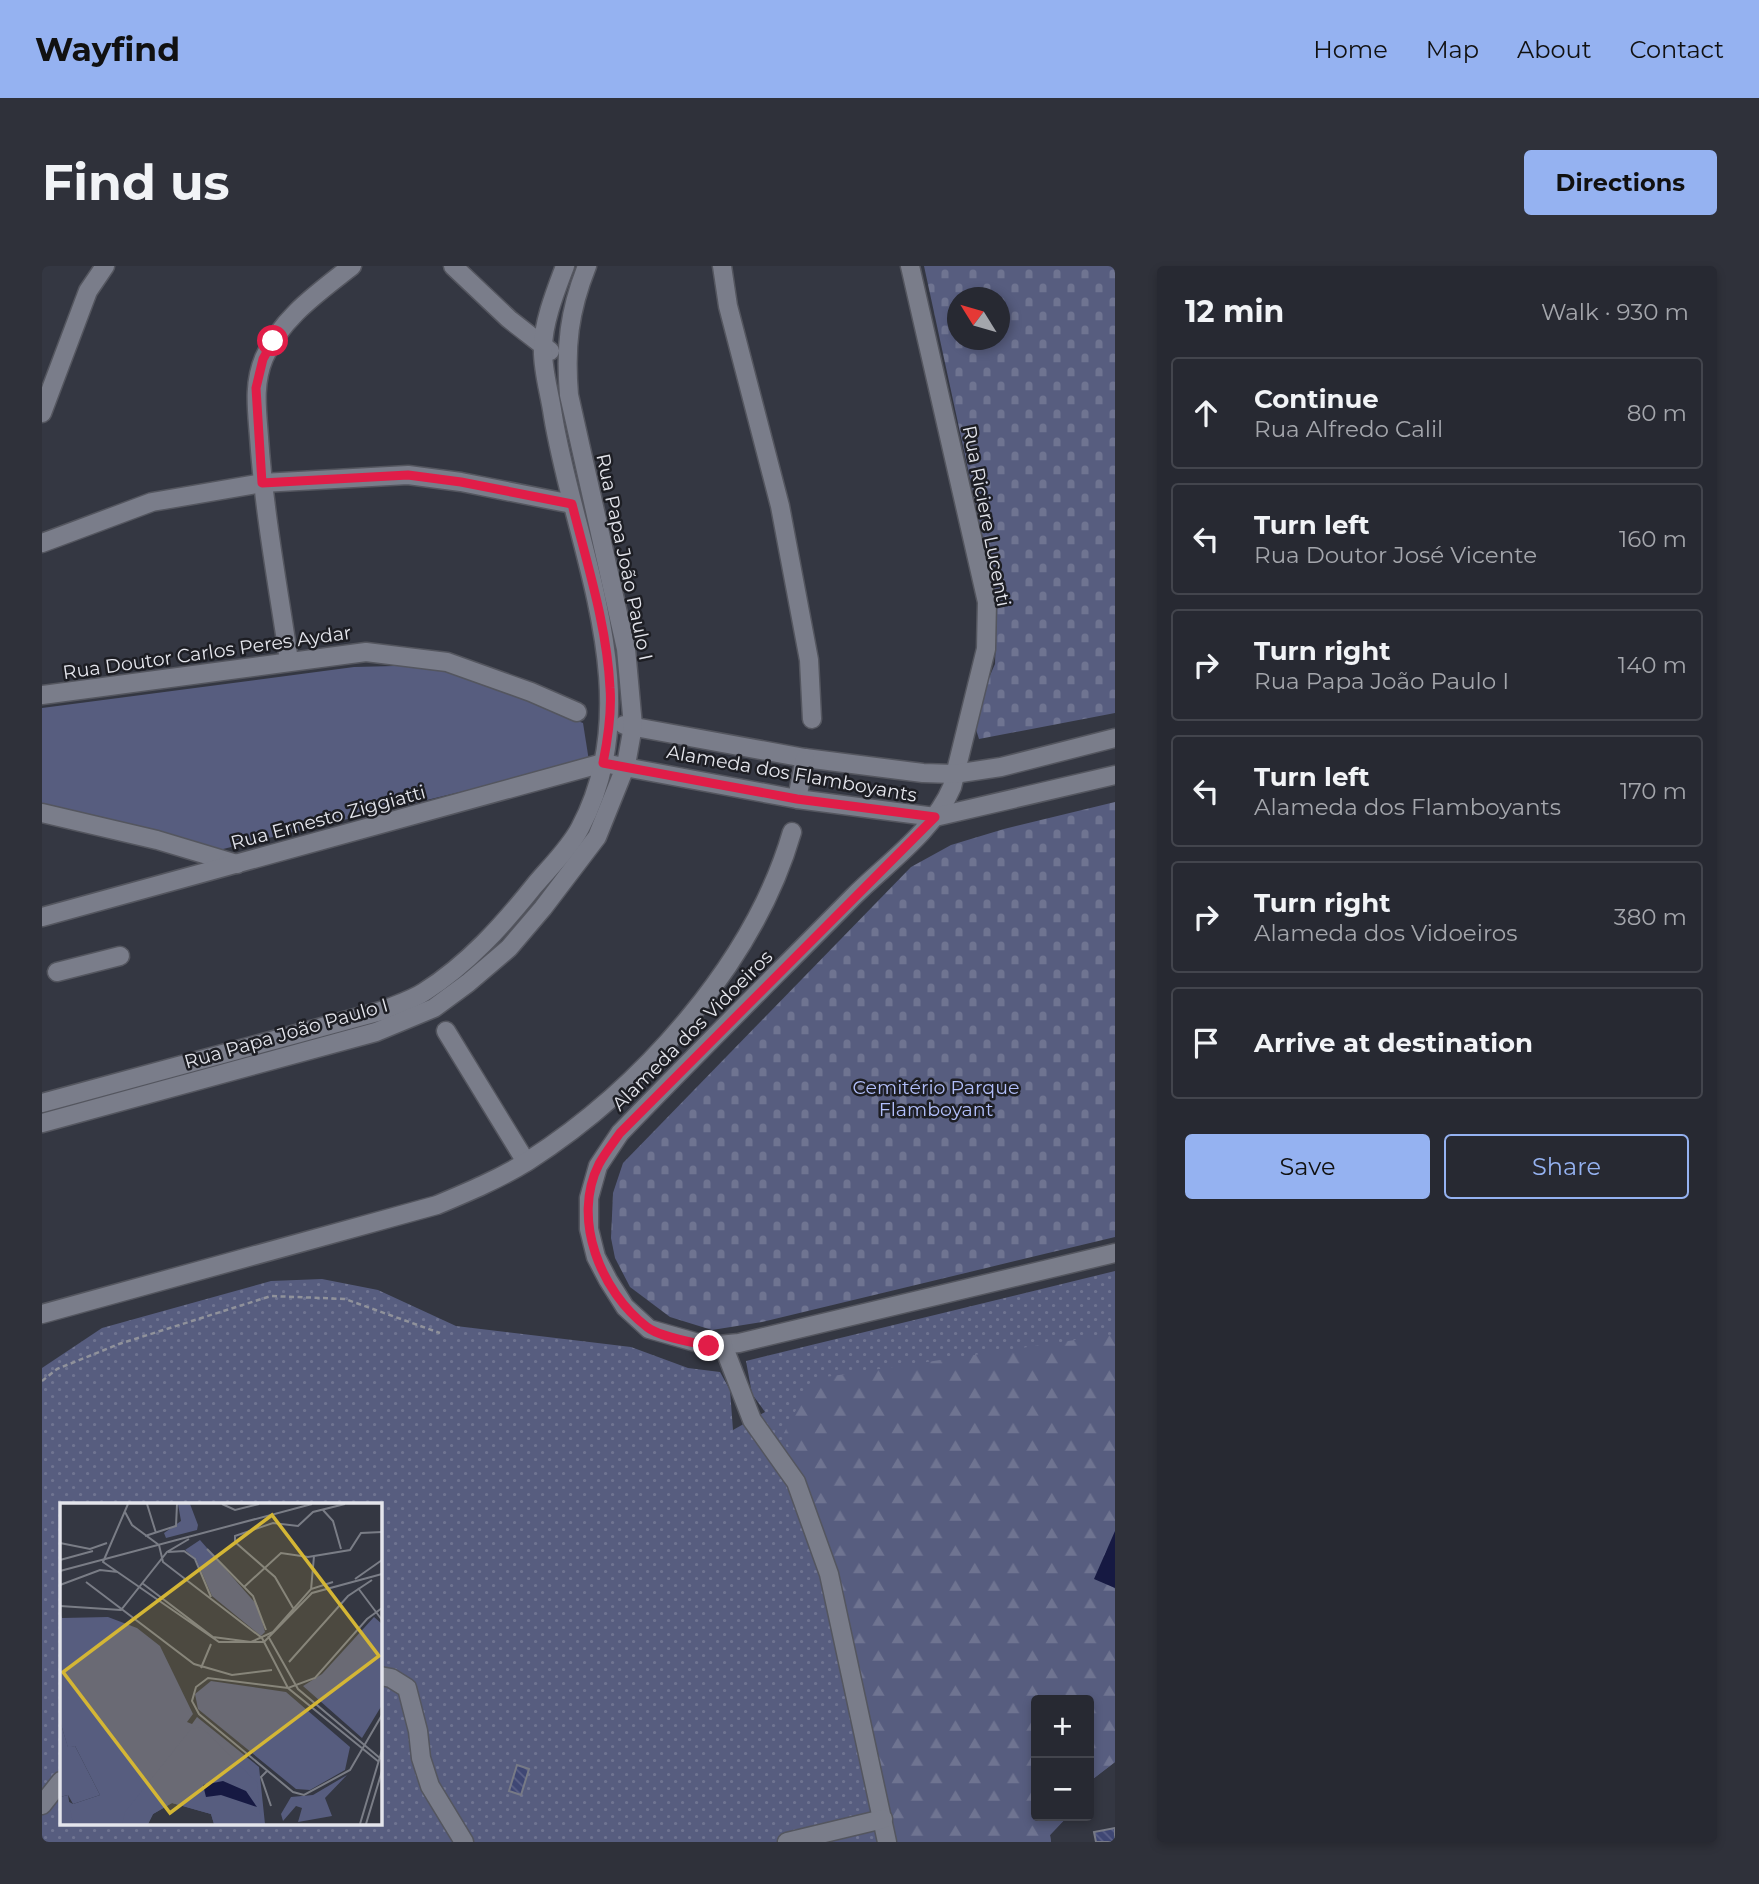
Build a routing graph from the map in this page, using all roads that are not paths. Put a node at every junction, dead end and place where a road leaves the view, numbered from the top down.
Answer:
1 (105, 266) edge
2 (352, 266) edge
3 (453, 266) edge
4 (565, 266) edge
5 (587, 266) edge
6 (722, 266) edge
7 (911, 266) edge
8 (543, 347) junction
9 (566, 360) junction
10 (42, 413) edge
11 (262, 483) junction
12 (572, 504) junction
13 (42, 543) edge
14 (289, 661) junction
15 (42, 695) edge
16 (577, 712) dead end
17 (812, 719) dead end
18 (610, 723) junction
19 (633, 726) junction
20 (1115, 738) edge
21 (805, 758) junction
22 (603, 763) junction
23 (626, 765) junction
24 (954, 774) junction
25 (1115, 775) edge
26 (797, 799) junction
27 (42, 813) edge
28 (935, 817) junction
29 (792, 832) dead end
30 (170, 846) junction
31 (237, 864) junction
32 (183, 879) junction
33 (42, 916) edge
34 (120, 956) dead end
35 (57, 972) dead end
36 (446, 1031) dead end
37 (42, 1102) edge
38 (42, 1123) edge
39 (526, 1162) junction
40 (1115, 1254) edge
41 (42, 1314) edge
42 (723, 1345) junction
43 (382, 1676) edge
44 (60, 1781) edge
45 (42, 1805) edge
46 (883, 1819) junction
47 (464, 1842) edge
48 (787, 1842) edge
49 (887, 1842) edge

1 - 10 street
2 - 11 street
3 - 8 street
4 - 8 street, Rua Papa João Paulo I
5 - 9 street, Rua Papa João Paulo I
6 - 17 street
7 - 24 street, Rua Riciere Lucenti
8 - 9 street
8 - 12 street, Rua Papa João Paulo I
9 - 19 street, Rua Papa João Paulo I
11 - 12 street
11 - 13 street
11 - 14 street
12 - 18 street, Rua Papa João Paulo I
14 - 15 street, Rua Doutor Carlos Peres Aydar
14 - 16 street, Rua Doutor Carlos Peres Aydar
18 - 19 street
18 - 22 street, Rua Papa João Paulo I
19 - 21 street, Alameda dos Flamboyants
19 - 23 street, Rua Papa João Paulo I
20 - 24 street, Alameda dos Flamboyants
21 - 24 street, Alameda dos Flamboyants
21 - 26 street
22 - 23 street, Rua Ernesto Ziggiatti
22 - 31 street, Rua Ernesto Ziggiatti
22 - 37 street, Rua Papa João Paulo I
23 - 26 street, Alameda dos Flamboyants
23 - 38 street, Rua Papa João Paulo I
24 - 28 street, Rua Riciere Lucenti
25 - 28 street, Alameda dos Flamboyants
26 - 28 street, Alameda dos Flamboyants
27 - 30 street
28 - 42 street, Alameda dos Vidoeiros
29 - 39 street
30 - 31 street
30 - 32 street
31 - 32 street, Rua Ernesto Ziggiatti
32 - 33 street, Rua Ernesto Ziggiatti
34 - 35 street
36 - 39 street
39 - 41 street
40 - 42 street, Alameda dos Vidoeiros
42 - 46 street
43 - 47 street
44 - 45 street
46 - 48 street
46 - 49 street

